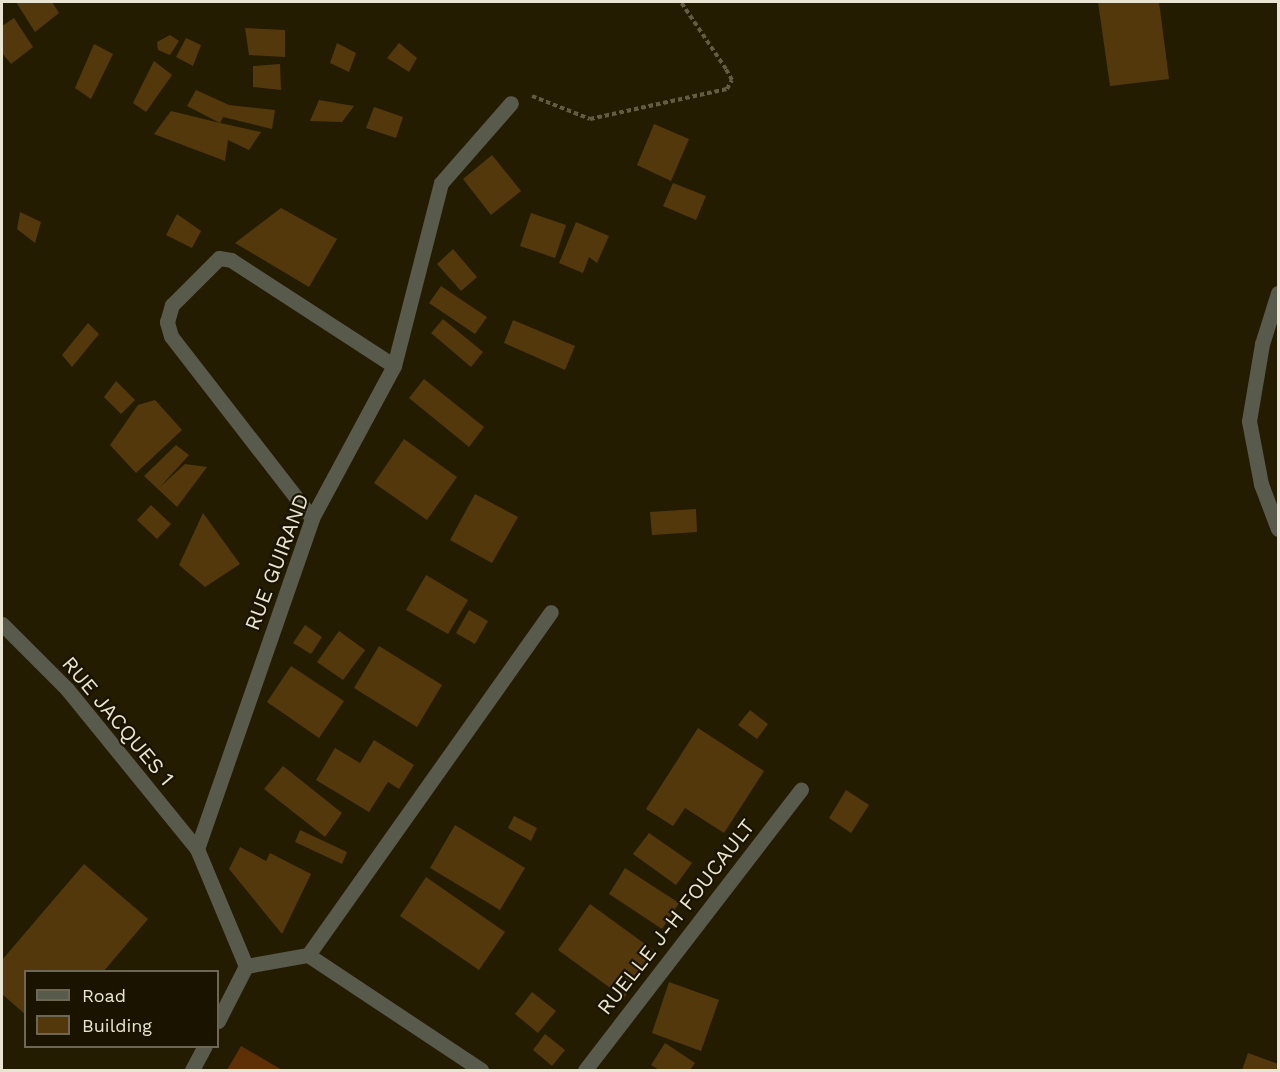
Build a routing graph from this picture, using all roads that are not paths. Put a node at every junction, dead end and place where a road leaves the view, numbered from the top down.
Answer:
1 (511, 103) road end
2 (1278, 293) edge
3 (394, 366) junction
4 (312, 518) junction
5 (1278, 529) edge
6 (551, 612) dead end
7 (2, 624) edge
8 (801, 790) dead end
9 (197, 849) junction
10 (308, 956) junction
11 (246, 966) junction
12 (219, 1019) edge
13 (204, 1048) edge
14 (192, 1071) edge
15 (481, 1071) edge
16 (585, 1071) edge

1 - 3 street, RUE GUIRAND
2 - 5 street
3 - 4 street, RUE GUIRAND
3 - 4 street
4 - 9 street, RUE GUIRAND
6 - 10 street
7 - 9 street, RUE JACQUES 1
8 - 16 street, RUELLE J-H FOUCAULT
9 - 11 street
10 - 11 street
10 - 15 street
11 - 12 street
13 - 14 street

